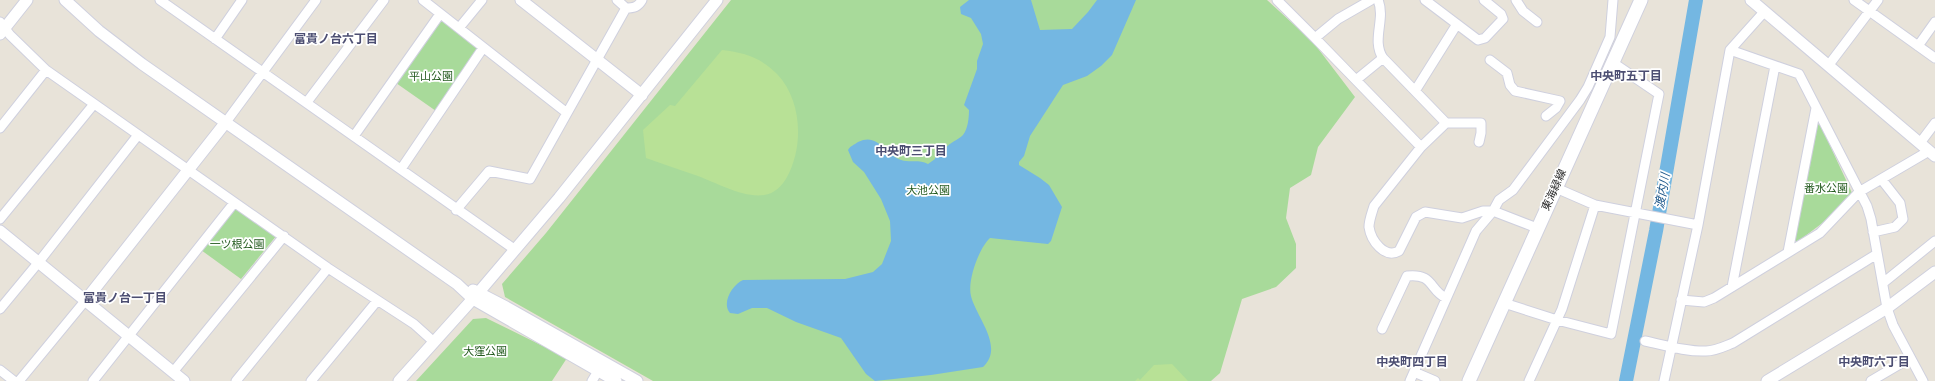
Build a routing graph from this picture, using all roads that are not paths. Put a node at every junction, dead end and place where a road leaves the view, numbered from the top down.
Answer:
1 (27, 0) edge
2 (65, 0) edge
3 (242, 0) edge
4 (316, 0) edge
5 (384, 0) edge
6 (423, 0) edge
7 (482, 0) edge
8 (521, 0) edge
9 (618, 0) edge
10 (642, 0) edge
11 (717, 0) edge
12 (1277, 0) edge
13 (1371, 0) edge
14 (1378, 0) edge
15 (1425, 0) edge
16 (1484, 0) edge
17 (1516, 0) edge
18 (1613, 0) edge
19 (1641, 0) edge
20 (1752, 0) edge
21 (1854, 0) edge
22 (1878, 0) edge
23 (166, 2) edge
24 (626, 8) junction
25 (1764, 12) junction
26 (1870, 12) junction
27 (440, 14) junction
28 (1537, 22) dead end
29 (1935, 22) edge
30 (1456, 24) junction
31 (2, 28) edge
32 (459, 28) junction
33 (1316, 38) junction
34 (215, 39) junction
35 (1918, 46) junction
36 (483, 48) junction
37 (1730, 50) junction
38 (1382, 58) junction
39 (1935, 58) edge
40 (596, 60) junction
41 (1490, 60) dead end
42 (1612, 62) junction
43 (1775, 66) junction
44 (1828, 66) junction
45 (46, 70) junction
46 (263, 72) junction
47 (1356, 80) junction
48 (1415, 91) junction
49 (642, 95) junction
50 (1560, 101) junction
51 (307, 102) junction
52 (94, 104) junction
53 (1576, 106) junction
54 (1816, 108) junction
55 (567, 113) junction
56 (1546, 116) dead end
57 (226, 122) junction
58 (1446, 123) junction
59 (1935, 123) edge
60 (0, 128) edge
61 (138, 135) junction
62 (354, 136) junction
63 (1479, 142) dead end
64 (1920, 143) junction
65 (1421, 147) junction
66 (1932, 154) edge
67 (189, 169) junction
68 (401, 169) junction
69 (1882, 180) junction
70 (1556, 188) junction
71 (1859, 192) junction
72 (234, 202) junction
73 (1595, 205) junction
74 (456, 210) junction
75 (1493, 211) junction
76 (1638, 214) junction
77 (0, 219) edge
78 (1698, 225) junction
79 (1537, 228) junction
80 (0, 231) edge
81 (1873, 232) junction
82 (284, 236) junction
83 (1935, 241) edge
84 (514, 249) junction
85 (1788, 252) junction
86 (1877, 254) junction
87 (38, 263) junction
88 (328, 268) junction
89 (1935, 272) edge
90 (1883, 283) junction
91 (1732, 287) junction
92 (476, 296) junction
93 (1446, 298) junction
94 (1681, 300) junction
95 (85, 301) junction
96 (377, 301) junction
97 (1504, 303) junction
98 (1887, 308) junction
99 (0, 309) edge
100 (1557, 320) junction
101 (1382, 329) dead end
102 (129, 336) junction
103 (1645, 341) dead end
104 (434, 342) junction
105 (1671, 347) junction
106 (1910, 358) junction
107 (0, 370) edge
108 (598, 371) junction
109 (1414, 372) junction
110 (177, 377) edge
111 (14, 381) edge
112 (19, 381) edge
113 (93, 381) edge
114 (236, 381) edge
115 (311, 381) edge
116 (399, 381) edge
117 (592, 381) edge
118 (616, 381) edge
119 (637, 381) edge
120 (1410, 381) edge
121 (1435, 381) edge
122 (1469, 381) edge
123 (1529, 381) edge
124 (1664, 381) edge
125 (1767, 381) edge
126 (1871, 381) edge
127 (1923, 381) edge

1 - 31 street
2 - 57 street
3 - 34 street
4 - 46 street
5 - 51 street
6 - 27 street
7 - 32 street
8 - 40 street
9 - 24 street
10 - 24 street
11 - 49 street
12 - 33 street
13 - 33 street
14 - 38 street
15 - 30 street
16 - 30 street
17 - 28 street
18 - 53 street
19 - 42 main road, 東海緑線
20 - 25 street
21 - 26 street
22 - 26 street
23 - 34 street
24 - 40 street
25 - 37 street
25 - 44 street
26 - 35 street
26 - 44 street
27 - 32 street
27 - 62 street
29 - 35 street
30 - 48 street
31 - 45 street
32 - 36 street
33 - 47 street
34 - 46 street
35 - 39 street
36 - 55 street
36 - 68 street
37 - 43 street
37 - 78 street
38 - 47 street
38 - 48 street
40 - 49 street
40 - 55 street
41 - 50 street
42 - 70 main road, 東海緑線
42 - 76 street
43 - 54 street
43 - 91 street
44 - 64 street
45 - 52 street
45 - 60 street
46 - 51 street
46 - 57 street
47 - 65 street
48 - 58 street
49 - 84 street
50 - 53 street
50 - 56 street
51 - 62 street
52 - 61 street
52 - 77 street
53 - 75 street
54 - 71 street
54 - 85 street
55 - 74 street
57 - 67 street
57 - 92 street
58 - 63 street
58 - 65 street
59 - 64 street
61 - 67 street
61 - 87 street
62 - 68 street
64 - 66 street
65 - 75 street
66 - 69 street
67 - 72 street
67 - 95 street
68 - 74 street
69 - 71 street
69 - 81 street
70 - 73 street
70 - 79 main road, 東海緑線
71 - 81 street
71 - 85 street
72 - 82 street
72 - 102 street
73 - 76 street
73 - 100 street
74 - 84 street
75 - 79 street
75 - 93 street
76 - 78 street
76 - 100 street
78 - 94 street
79 - 97 main road, 東海緑線
80 - 87 street
81 - 86 street
82 - 88 street
82 - 110 street
83 - 90 street
84 - 92 street
85 - 91 street
86 - 90 street
86 - 105 street
87 - 95 street
87 - 99 street
88 - 96 street
88 - 114 street
89 - 98 street
90 - 98 street
91 - 94 street
92 - 104 street
92 - 108 street
92 - 119 street
93 - 101 street
93 - 109 street
94 - 105 street
95 - 102 street
95 - 112 street
96 - 104 street
96 - 115 street
97 - 100 street
97 - 122 main road, 東海緑線
98 - 106 street
98 - 125 street
100 - 123 street
102 - 110 street
102 - 113 street
103 - 105 street
104 - 116 street
105 - 124 street
106 - 126 street
106 - 127 street
107 - 111 street
108 - 117 street
108 - 118 street
109 - 120 street
109 - 121 street

